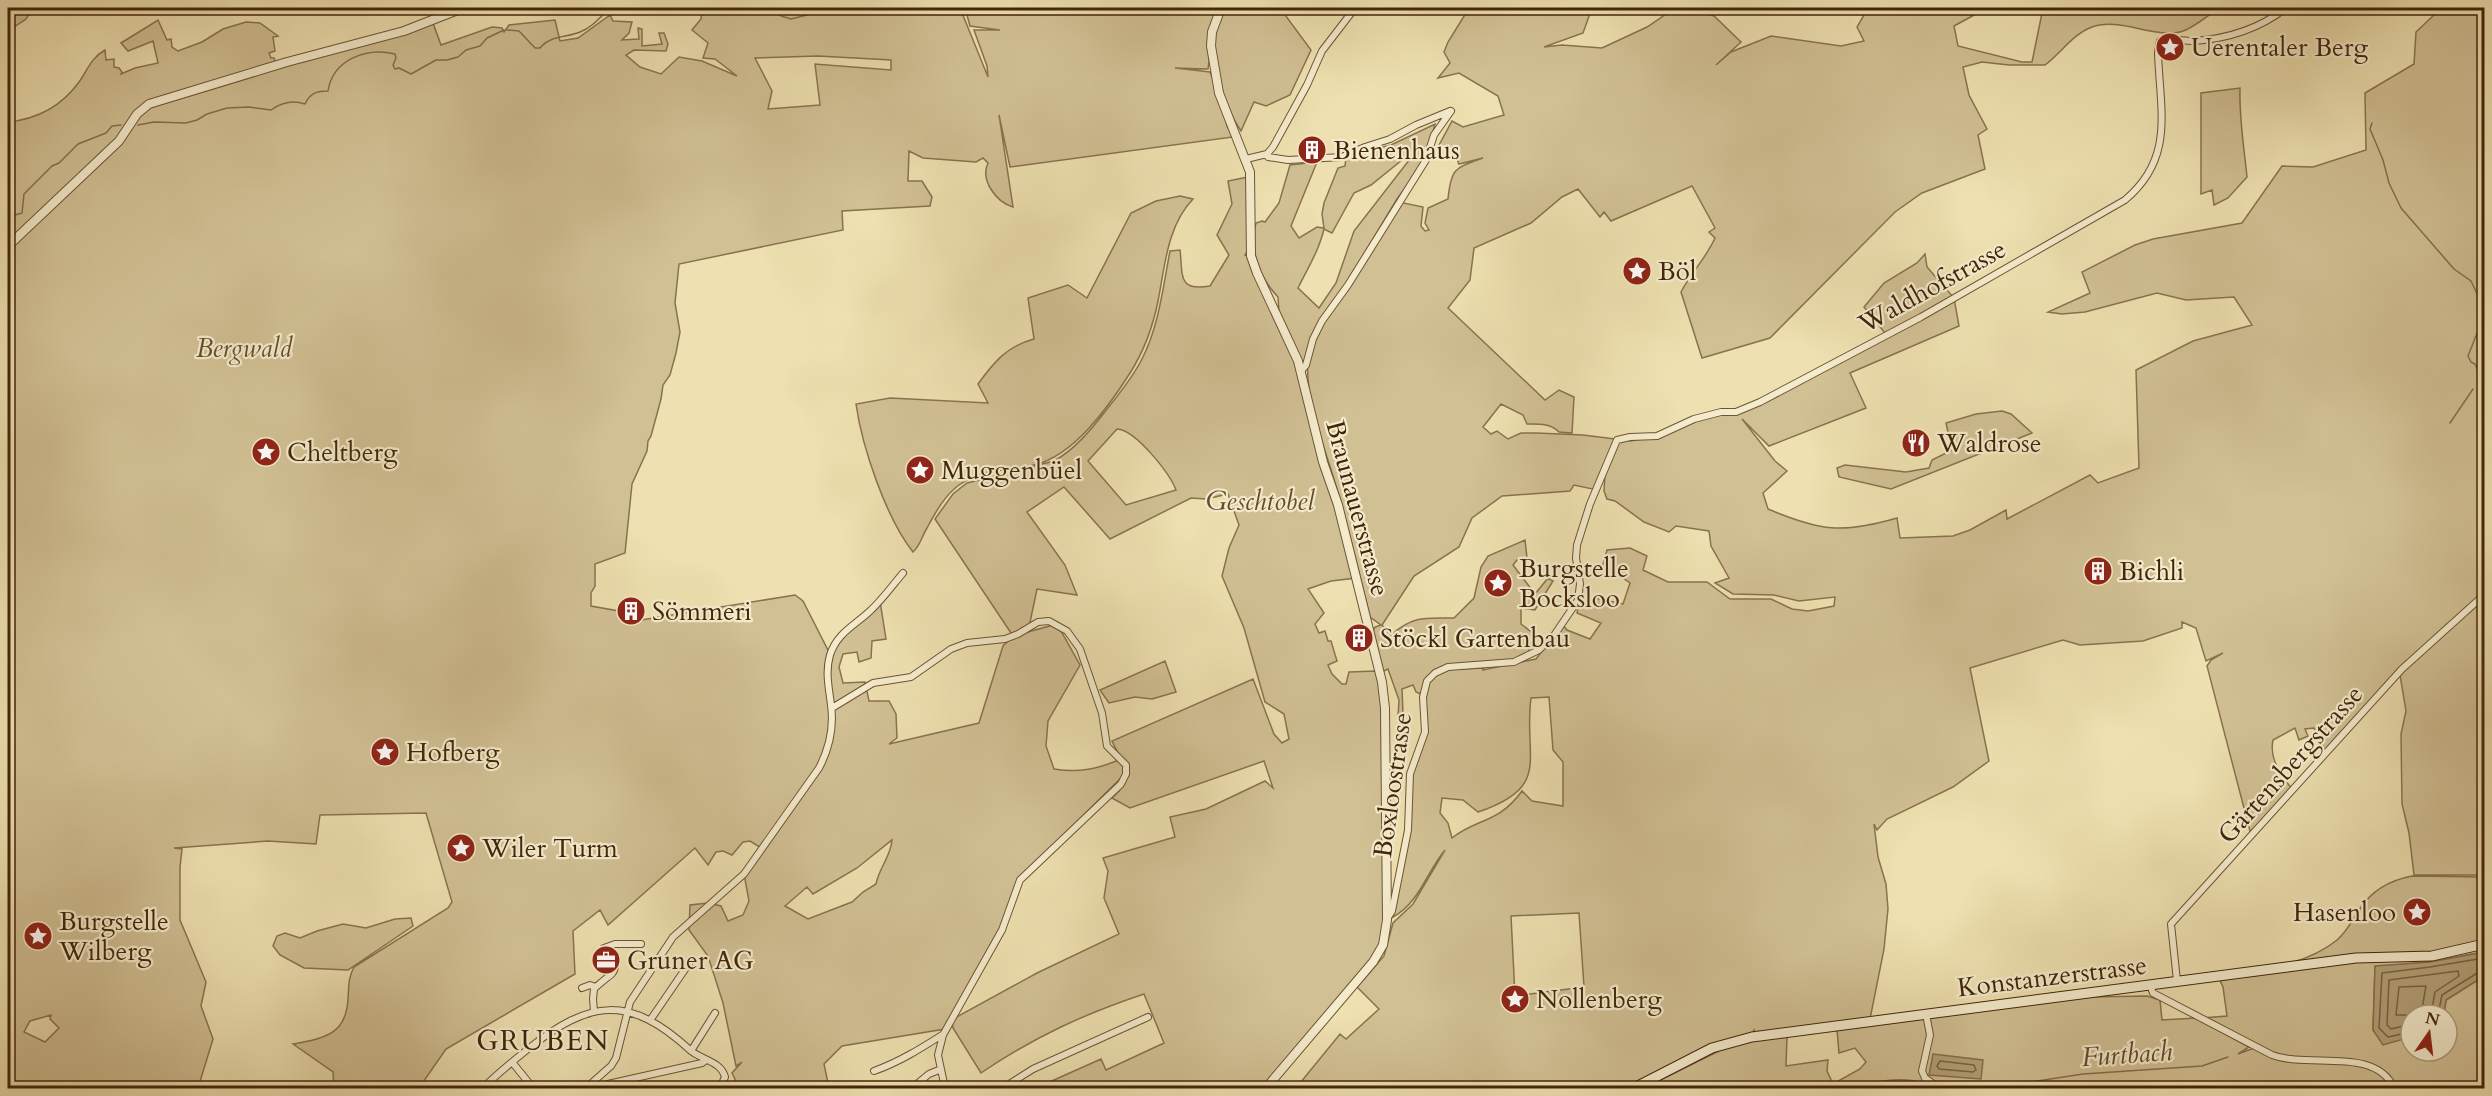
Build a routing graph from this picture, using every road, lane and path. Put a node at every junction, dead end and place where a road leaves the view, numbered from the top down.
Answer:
1 (464, 8) edge
2 (1221, 8) edge
3 (1355, 8) edge
4 (2286, 8) edge
5 (1267, 154) junction
6 (1246, 159) junction
7 (8, 246) edge
8 (1300, 370) junction
9 (1617, 440) joint
10 (903, 573) dead end
11 (2484, 595) edge
12 (832, 708) junction
13 (1387, 920) junction
14 (641, 944) dead end
15 (2484, 944) edge
16 (690, 963) dead end
17 (2177, 981) junction
18 (2150, 985) junction
19 (596, 987) junction
20 (582, 988) dead end
21 (627, 1011) junction
22 (594, 1012) junction
23 (715, 1014) dead end
24 (1926, 1014) junction
25 (1148, 1017) dead end
26 (651, 1019) junction
27 (943, 1035) junction
28 (691, 1051) junction
29 (706, 1060) junction
30 (512, 1062) junction
31 (939, 1070) junction
32 (874, 1071) dead end
33 (609, 1084) dead end
34 (533, 1088) edge
35 (483, 1089) edge
36 (586, 1089) edge
37 (720, 1089) edge
38 (912, 1089) edge
39 (945, 1089) edge
40 (1003, 1089) edge
41 (1266, 1089) edge
42 (1634, 1089) edge
43 (1939, 1089) edge
44 (2394, 1089) edge

1 - 7 street
2 - 6 street, Braunauerstrasse
3 - 5 street
4 - 9 street, Waldhofstrasse
5 - 6 street
5 - 8 street
6 - 8 street, Braunauerstrasse
8 - 13 street, Braunauerstrasse
9 - 13 street, Boxloostrasse
10 - 12 street
11 - 17 street, Gärtensbergstrasse
12 - 21 street
12 - 27 street
13 - 41 street, Braunauerstrasse
14 - 19 street
15 - 17 main road, Konstanzerstrasse
16 - 26 street
17 - 18 main road, Konstanzerstrasse
18 - 24 main road, Konstanzerstrasse
18 - 44 street
19 - 20 street
19 - 22 street
21 - 22 street
21 - 26 street
21 - 36 street
22 - 30 street
23 - 28 street
24 - 42 main road, Konstanzerstrasse
24 - 43 street
25 - 40 street
26 - 28 street
27 - 31 street
27 - 32 street
28 - 29 street
29 - 33 street
29 - 37 street
30 - 34 street
30 - 35 street
31 - 38 street
31 - 39 street

